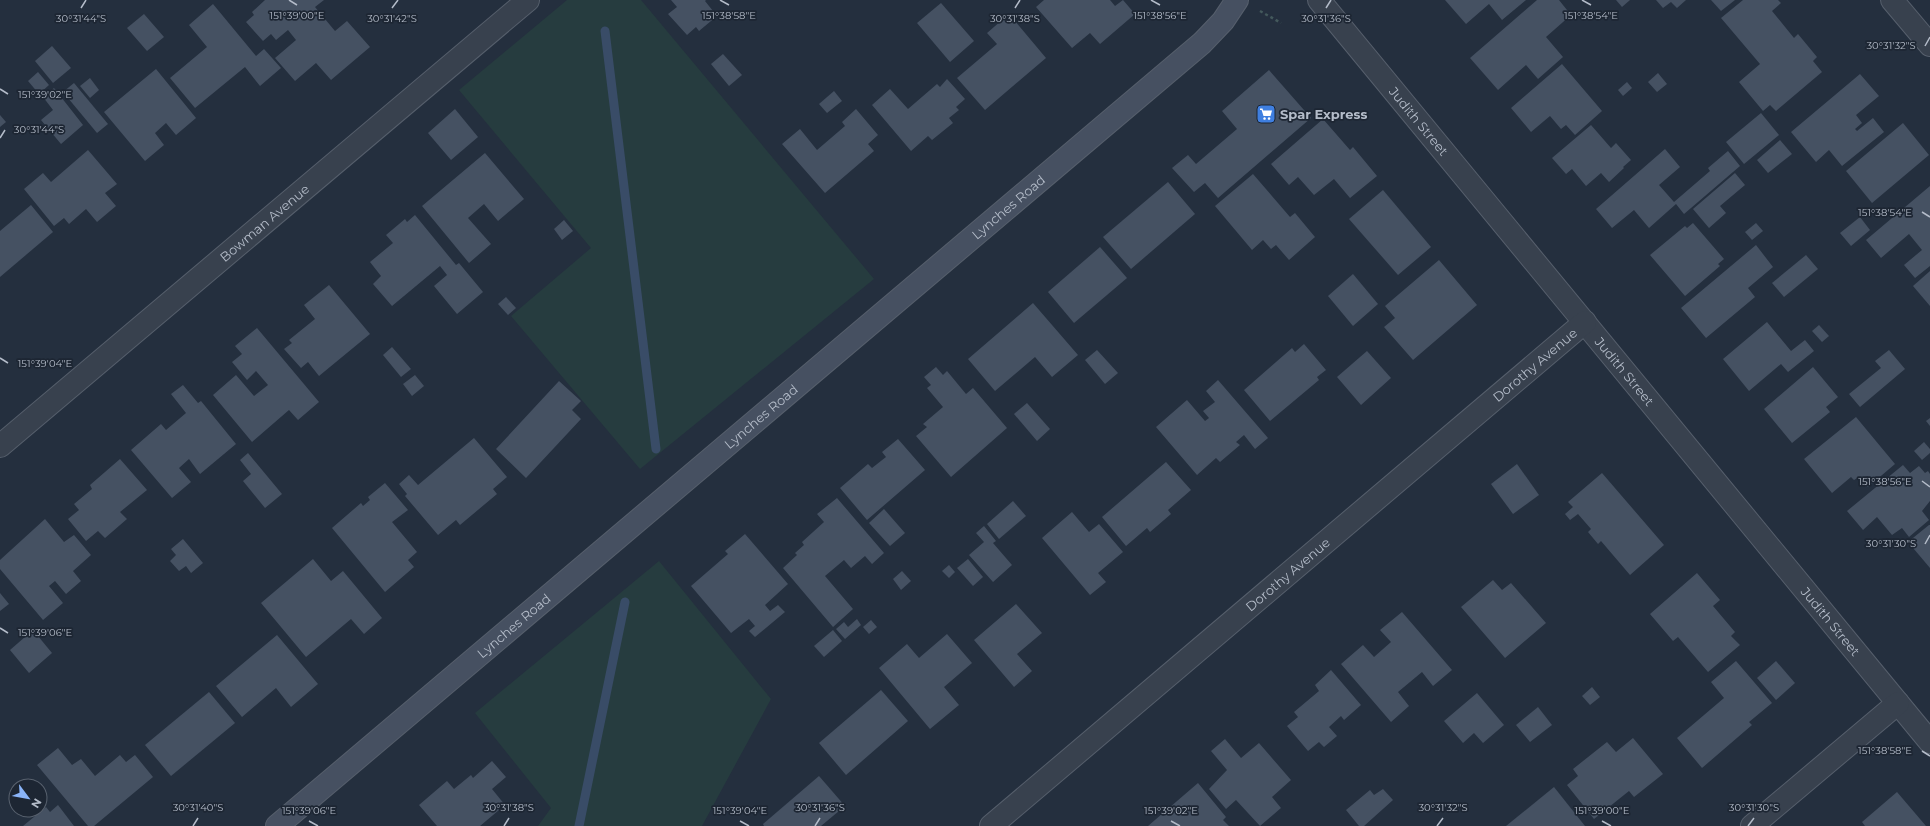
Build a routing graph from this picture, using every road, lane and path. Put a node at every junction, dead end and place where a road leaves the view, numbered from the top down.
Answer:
1 (528, 0) edge
2 (1237, 0) edge
3 (1319, 0) edge
4 (1892, 0) edge
5 (1274, 20) dead end
6 (1281, 24) dead end
7 (1930, 46) edge
8 (1585, 322) junction
9 (0, 446) edge
10 (1898, 703) junction
11 (1930, 742) edge
12 (277, 826) edge
13 (991, 826) edge
14 (1752, 826) edge

1 - 9 street, Bowman Avenue
2 - 12 street, Lynches Road
3 - 8 street, Judith Street
4 - 7 street
5 - 6 path
8 - 10 street, Judith Street
8 - 13 street, Dorothy Avenue
10 - 11 street, Judith Street
10 - 14 street

